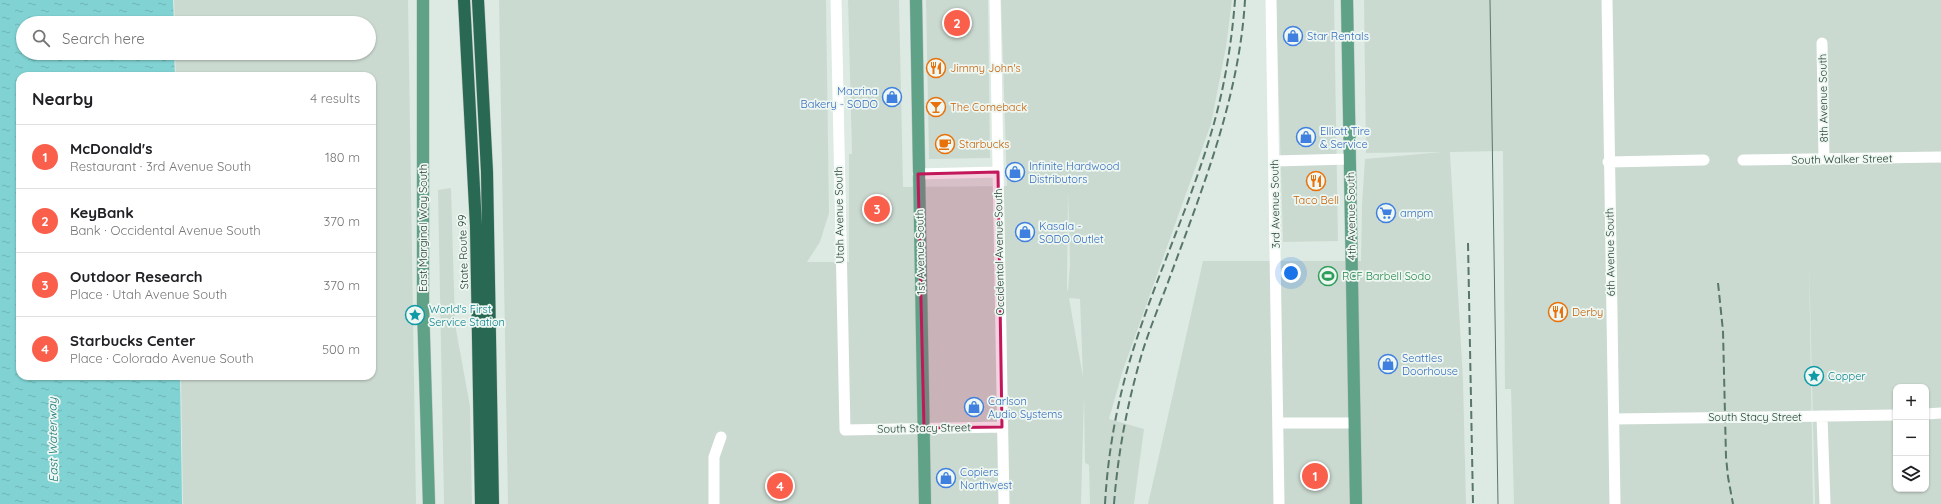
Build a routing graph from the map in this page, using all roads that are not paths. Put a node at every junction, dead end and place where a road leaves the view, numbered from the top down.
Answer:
1 (423, 0) edge
2 (464, 0) edge
3 (478, 0) edge
4 (836, 0) edge
5 (916, 0) edge
6 (995, 0) edge
7 (1271, 0) edge
8 (1347, 0) edge
9 (1607, 0) edge
10 (1822, 43) dead end
11 (1824, 156) junction
12 (1941, 158) edge
13 (1350, 159) junction
14 (1704, 160) dead end
15 (1743, 160) dead end
16 (1274, 161) junction
17 (1608, 162) junction
18 (998, 172) junction
19 (918, 174) junction
20 (1893, 414) edge
21 (1929, 414) edge
22 (1941, 414) edge
23 (1822, 416) junction
24 (1614, 419) junction
25 (1278, 423) junction
26 (1354, 423) junction
27 (1002, 427) junction
28 (924, 428) junction
29 (845, 430) joint
30 (721, 437) dead end
31 (429, 504) edge
32 (481, 504) edge
33 (493, 504) edge
34 (714, 504) edge
35 (925, 504) edge
36 (1004, 504) edge
37 (1279, 504) edge
38 (1356, 504) edge
39 (1615, 504) edge
40 (1825, 504) edge

1 - 31 main road, East Marginal Way South
2 - 32 highway, State Route 99
3 - 33 highway
4 - 29 street, Utah Avenue South
5 - 19 main road, 1st Avenue South
6 - 18 street, Occidental Avenue South
7 - 16 street, 3rd Avenue South
8 - 13 main road, 4th Avenue South
9 - 17 street, 6th Avenue South
10 - 11 street, 8th Avenue South
11 - 12 street, South Walker Street
11 - 15 street, South Walker Street
13 - 16 street
13 - 26 main road, 4th Avenue South
14 - 17 street
16 - 25 street, 3rd Avenue South
17 - 24 street, 6th Avenue South
18 - 19 street
18 - 27 street, Occidental Avenue South
19 - 28 main road, 1st Avenue South
20 - 23 street, South Stacy Street
21 - 22 street
23 - 24 street, South Stacy Street
23 - 40 street
24 - 39 street, 6th Avenue South
25 - 26 street
25 - 37 street, 3rd Avenue South
26 - 38 main road, 4th Avenue South
27 - 28 street, South Stacy Street
27 - 36 street, Occidental Avenue South
28 - 29 street, South Stacy Street
28 - 35 main road, 1st Avenue South
30 - 34 street

